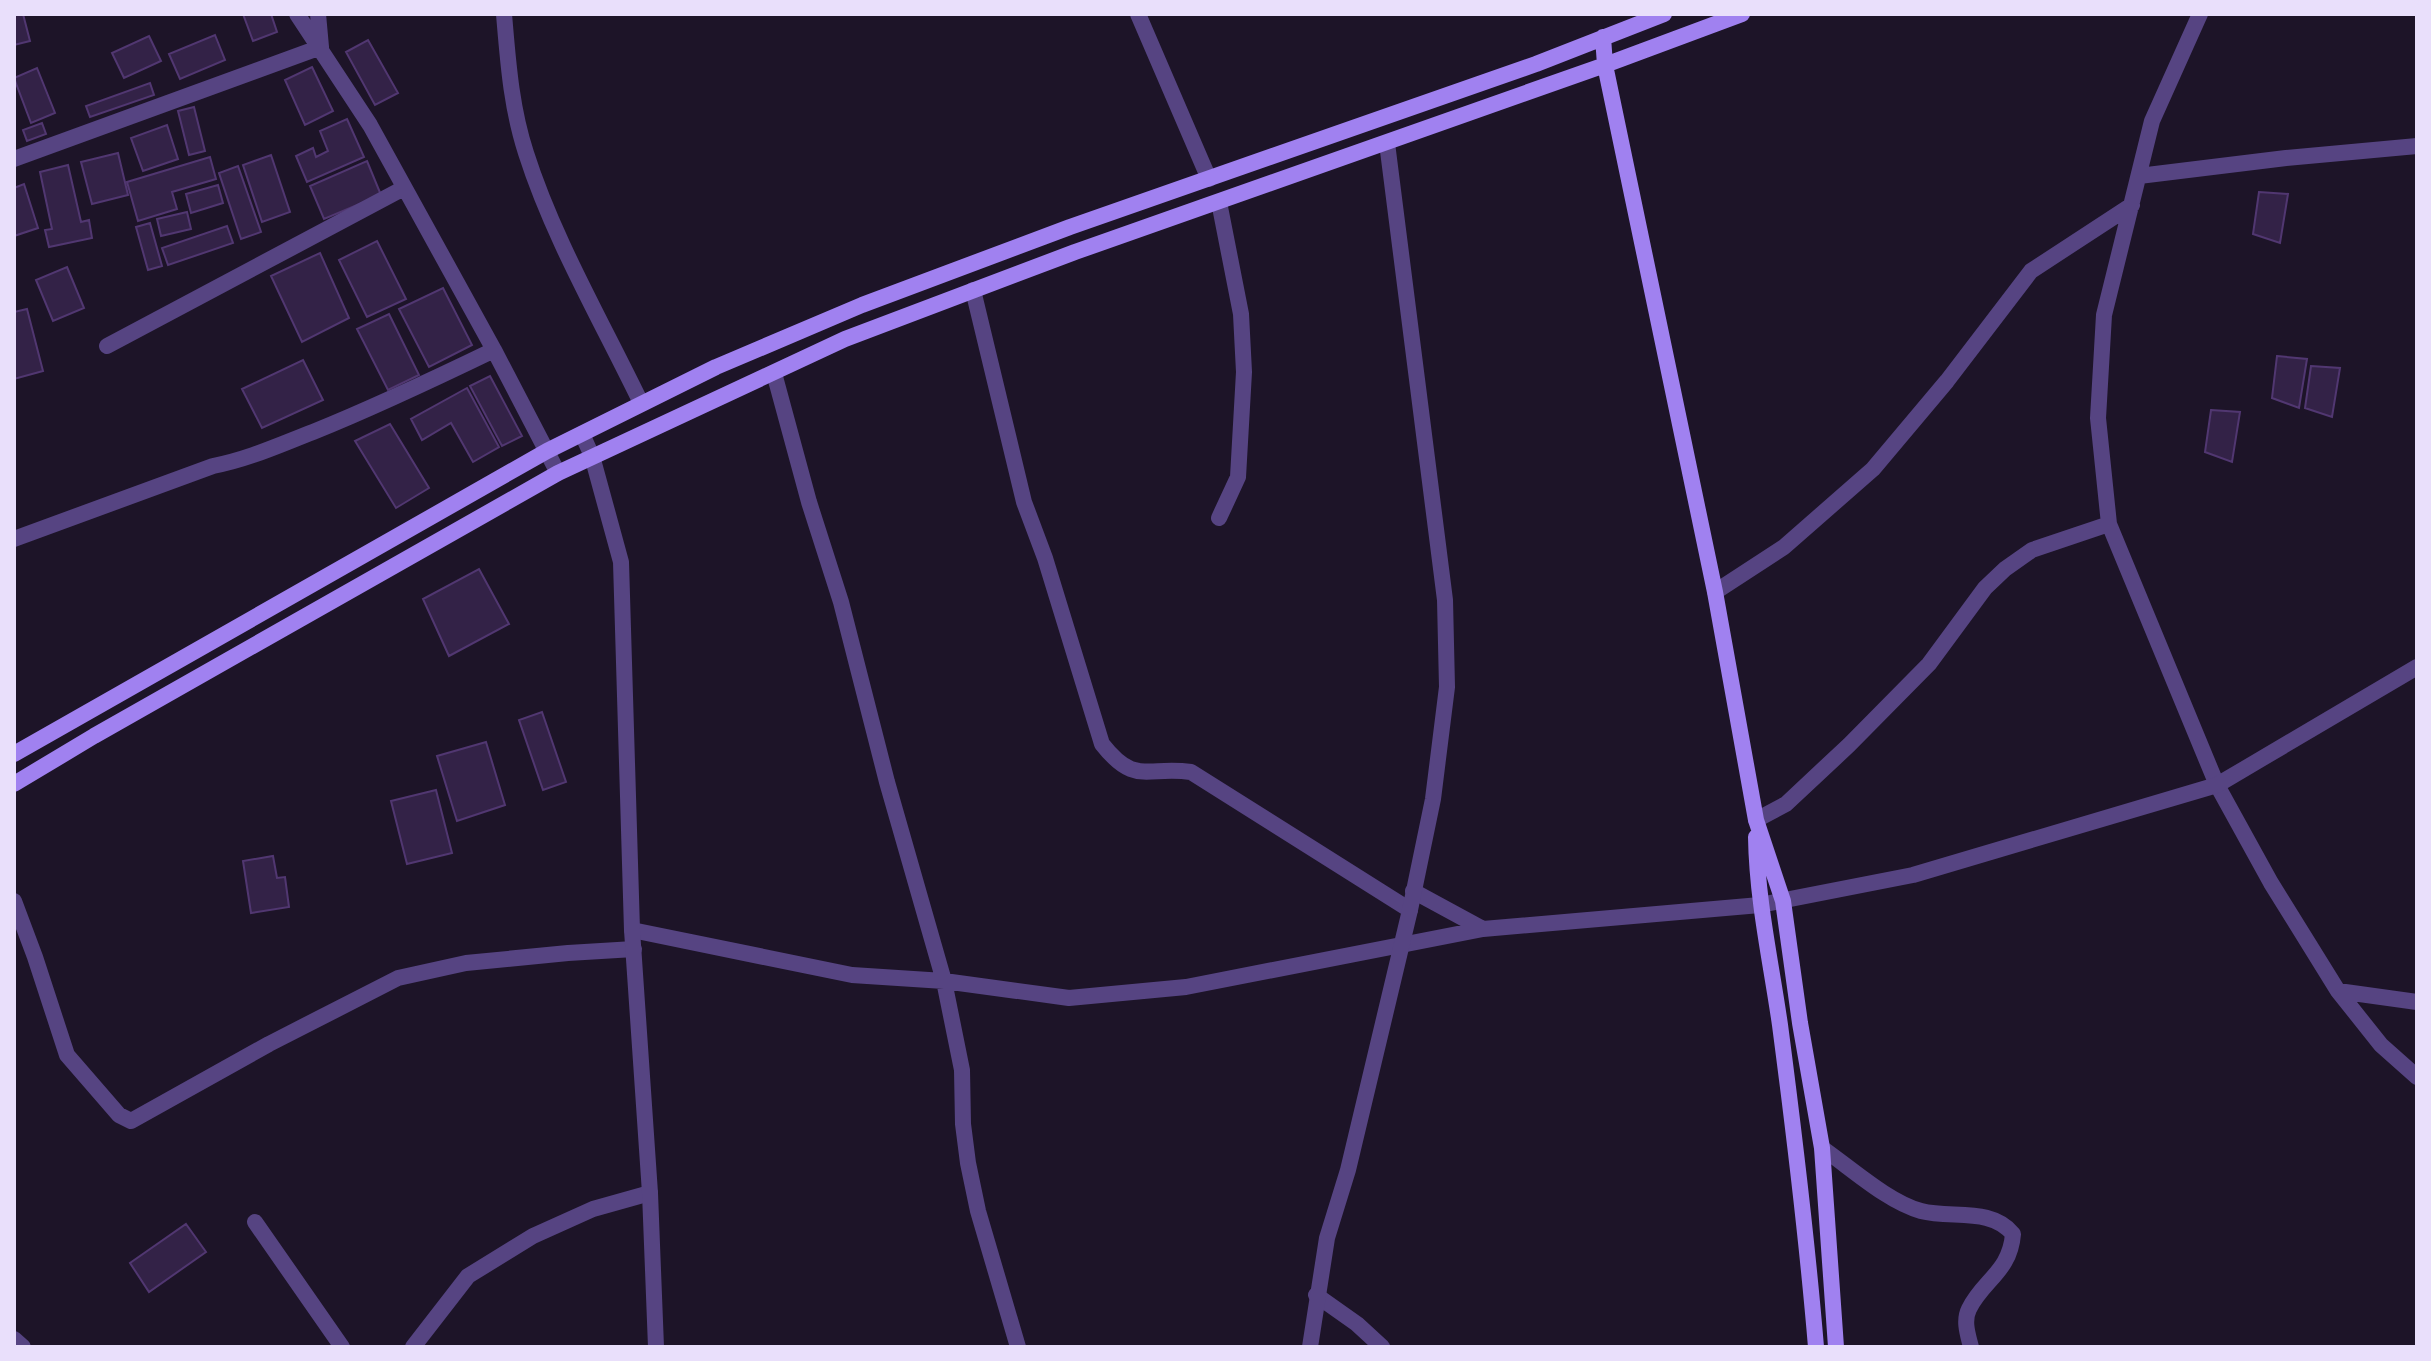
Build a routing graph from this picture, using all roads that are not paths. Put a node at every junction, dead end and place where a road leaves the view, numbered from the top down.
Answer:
1 (297, 14) edge
2 (318, 14) edge
3 (504, 14) edge
4 (1138, 14) edge
5 (1664, 14) edge
6 (1742, 14) edge
7 (2200, 14) edge
8 (1639, 18) edge
9 (1603, 37) junction
10 (321, 47) junction
11 (1605, 65) junction
12 (1387, 143) junction
13 (2417, 146) edge
14 (14, 159) edge
15 (2139, 176) junction
16 (1209, 179) junction
17 (404, 188) junction
18 (1219, 202) junction
19 (2132, 205) junction
20 (973, 290) junction
21 (107, 346) dead end
22 (494, 350) junction
23 (774, 373) junction
24 (641, 403) junction
25 (582, 434) junction
26 (547, 451) junction
27 (592, 456) junction
28 (558, 473) junction
29 (1219, 518) dead end
30 (2109, 524) junction
31 (14, 539) edge
32 (1715, 592) junction
33 (2417, 667) edge
34 (14, 754) edge
35 (14, 784) edge
36 (2217, 785) junction
37 (1756, 820) junction
38 (1413, 891) junction
39 (14, 901) edge
40 (1783, 901) junction
41 (1760, 905) junction
42 (1410, 910) junction
43 (1483, 929) junction
44 (632, 930) junction
45 (1402, 946) junction
46 (634, 949) junction
47 (944, 981) junction
48 (2338, 991) junction
49 (2417, 1002) edge
50 (2417, 1077) edge
51 (1822, 1148) junction
52 (650, 1193) junction
53 (255, 1222) dead end
54 (1316, 1295) junction
55 (14, 1339) edge
56 (23, 1347) edge
57 (342, 1347) edge
58 (413, 1347) edge
59 (656, 1347) edge
60 (1018, 1347) edge
61 (1310, 1347) edge
62 (1382, 1347) edge
63 (1816, 1347) edge
64 (1836, 1347) edge
65 (1971, 1347) edge

1 - 10 street
2 - 10 street
3 - 24 street
4 - 16 street
5 - 8 main road
6 - 11 main road
7 - 15 street
8 - 9 main road
9 - 11 main road
9 - 16 main road
10 - 14 street
10 - 17 street
11 - 12 main road
11 - 32 main road
12 - 18 main road
12 - 38 street
13 - 15 street
15 - 19 street
16 - 24 main road
17 - 21 street
17 - 22 street
18 - 20 main road
18 - 29 street
19 - 30 street
19 - 32 street
20 - 23 main road
20 - 42 street
22 - 26 street
22 - 31 street
23 - 27 main road
23 - 47 street
24 - 25 main road
25 - 26 main road
25 - 27 street
26 - 28 street
26 - 34 main road
27 - 28 main road
27 - 44 street
28 - 35 main road
30 - 36 street
30 - 37 street
32 - 37 main road
33 - 36 street
36 - 40 street
36 - 48 street
37 - 40 main road
37 - 41 main road
38 - 42 street
38 - 43 street
39 - 46 street
40 - 41 street
40 - 51 main road
41 - 43 street
41 - 63 main road
42 - 45 street
43 - 45 street
44 - 46 street
44 - 47 street
45 - 47 street
45 - 54 street
46 - 52 street
47 - 60 street
48 - 49 street
48 - 50 street
51 - 64 main road
51 - 65 street
52 - 58 street
52 - 59 street
53 - 57 street
54 - 61 street
54 - 62 street
55 - 56 street

